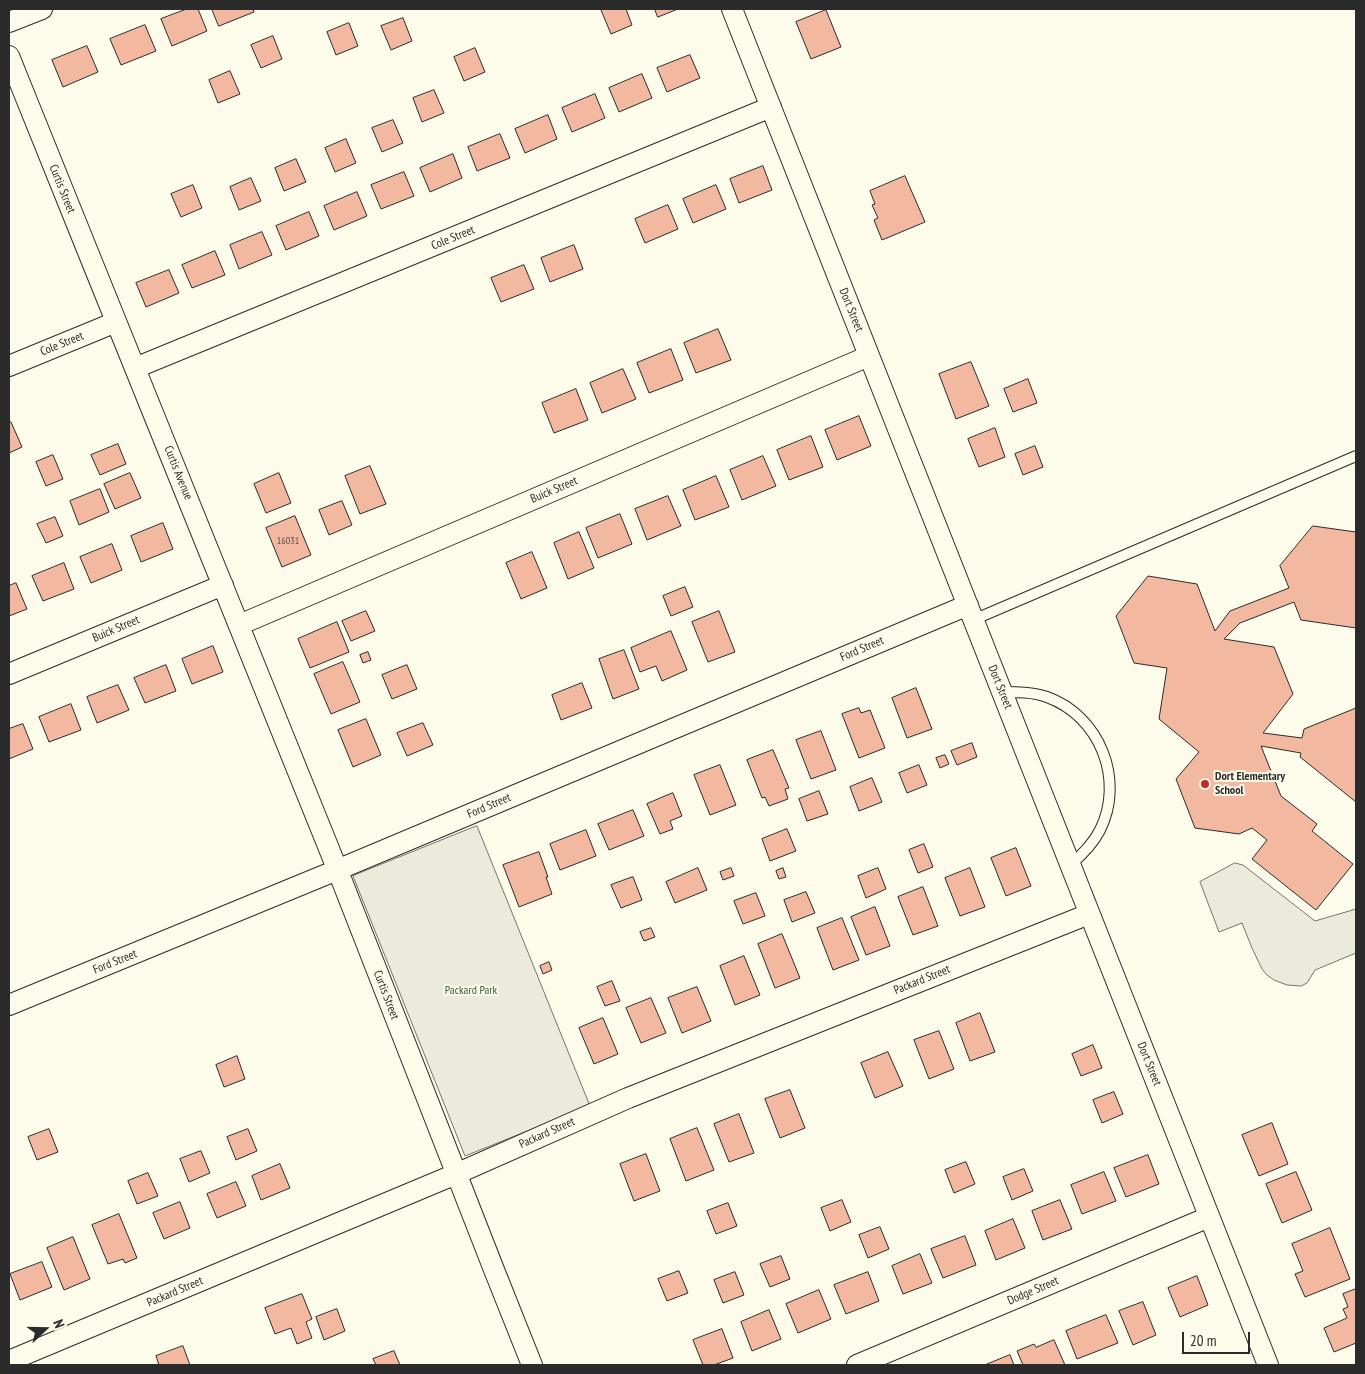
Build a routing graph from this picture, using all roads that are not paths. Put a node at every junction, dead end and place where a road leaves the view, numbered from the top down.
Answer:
1 (42, 9) edge
2 (732, 9) edge
3 (9, 22) edge
4 (9, 56) edge
5 (771, 107) junction
6 (116, 322) junction
7 (869, 356) junction
8 (9, 366) edge
9 (135, 368) junction
10 (1356, 456) edge
11 (223, 585) junction
12 (970, 612) junction
13 (239, 625) junction
14 (9, 674) edge
15 (1002, 692) junction
16 (1070, 865) junction
17 (337, 870) junction
18 (1090, 914) junction
19 (9, 1005) edge
20 (456, 1174) junction
21 (1209, 1217) junction
22 (9, 1361) edge
23 (532, 1365) edge
24 (857, 1365) edge
25 (1268, 1365) edge

1 - 3 street
2 - 5 street, Dort Street
4 - 6 street, Curtis Street
5 - 7 street, Dort Street
5 - 9 street, Cole Street
6 - 8 street, Cole Street
6 - 9 street, Curtis Avenue
7 - 12 street, Dort Street
7 - 13 street, Buick Street
9 - 11 street, Curtis Avenue
10 - 12 lane
11 - 13 street, Curtis Avenue
11 - 14 street, Buick Street
12 - 15 street, Dort Street
12 - 17 street, Ford Street
13 - 17 street, Curtis Street
15 - 16 street, Dort Street
15 - 16 lane
16 - 18 street, Dort Street
17 - 19 street, Ford Street
17 - 20 street, Curtis Street
18 - 20 street, Packard Street
18 - 21 street, Dort Street
20 - 22 street, Packard Street
20 - 23 street, Curtis Street
21 - 24 street, Dodge Street
21 - 25 street, Dort Street

